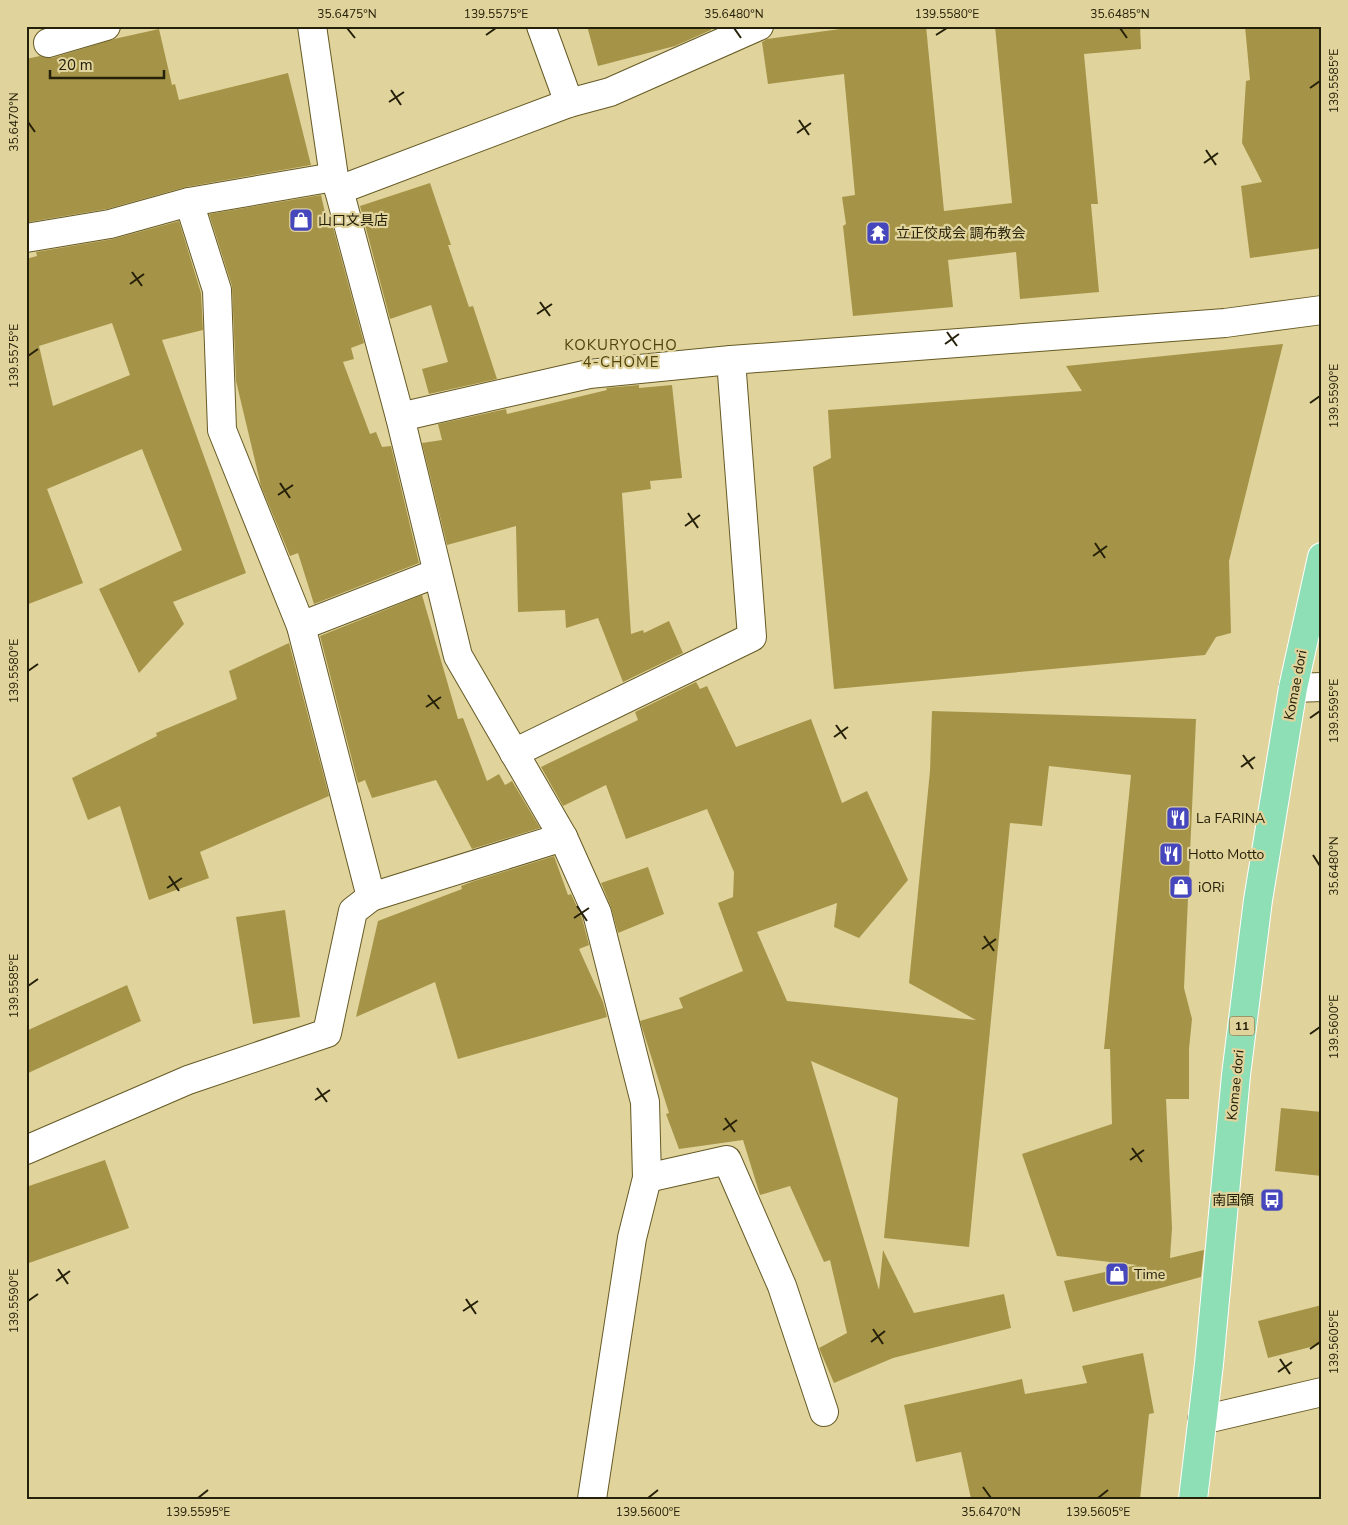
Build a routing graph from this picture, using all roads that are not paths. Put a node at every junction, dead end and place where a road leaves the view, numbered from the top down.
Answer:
1 (106, 26) edge
2 (312, 26) edge
3 (542, 26) edge
4 (759, 26) edge
5 (48, 43) dead end
6 (569, 103) junction
7 (337, 184) junction
8 (189, 202) junction
9 (26, 238) edge
10 (1322, 310) edge
11 (731, 360) junction
12 (400, 418) junction
13 (1322, 557) edge
14 (438, 573) junction
15 (301, 626) junction
16 (1322, 687) edge
17 (1294, 688) junction
18 (514, 753) junction
19 (563, 838) junction
20 (371, 897) junction
21 (26, 1150) edge
22 (647, 1178) junction
23 (1322, 1392) edge
24 (824, 1412) dead end
25 (1202, 1420) junction
26 (592, 1499) edge
27 (1193, 1499) edge

1 - 5 street
2 - 7 street
3 - 6 street
4 - 6 street
6 - 7 street
7 - 8 street
7 - 12 street
8 - 9 street
8 - 15 street
10 - 11 street
11 - 12 street
11 - 18 street
12 - 14 street
13 - 17 main road, Komae dori / 11
14 - 15 street
14 - 18 street
15 - 20 street
16 - 17 street
17 - 25 main road, Komae dori / 11
18 - 19 street
19 - 20 street
19 - 22 street
20 - 21 street
22 - 24 street
22 - 26 street
23 - 25 street
25 - 27 main road, Komae dori / 11

